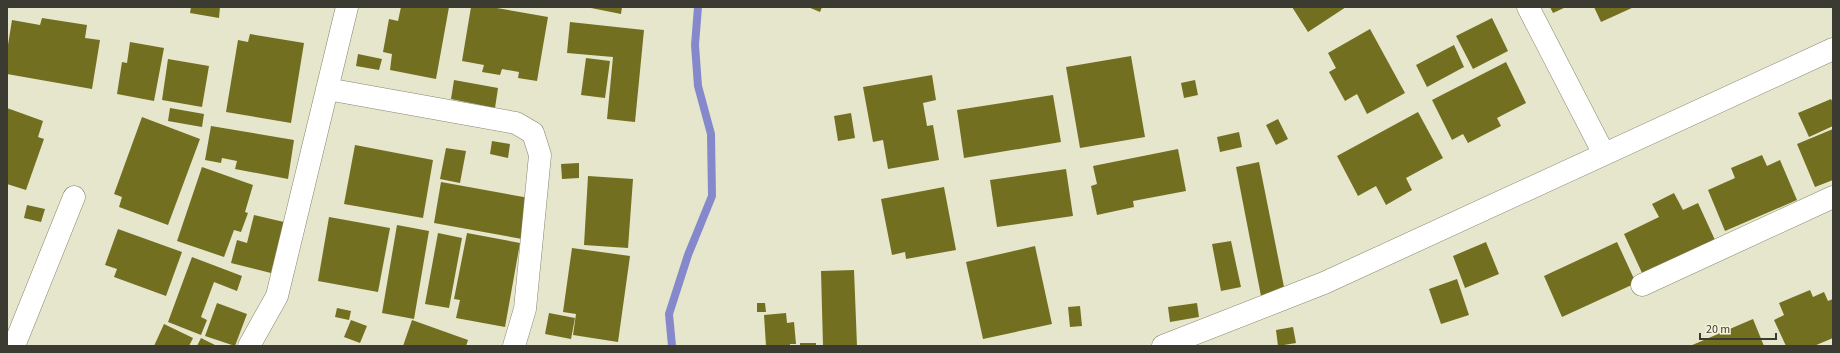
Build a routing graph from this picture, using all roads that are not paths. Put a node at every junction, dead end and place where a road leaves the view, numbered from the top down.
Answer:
1 (347, 7) edge
2 (1528, 7) edge
3 (1833, 48) edge
4 (327, 89) junction
5 (1604, 154) junction
6 (74, 197) dead end
7 (1833, 197) edge
8 (1642, 284) dead end
9 (14, 346) edge
10 (249, 346) edge
11 (514, 346) edge
12 (1163, 346) edge

1 - 4 street
2 - 5 street
3 - 5 street
4 - 10 street
4 - 11 street
5 - 12 street
6 - 9 street
7 - 8 street

